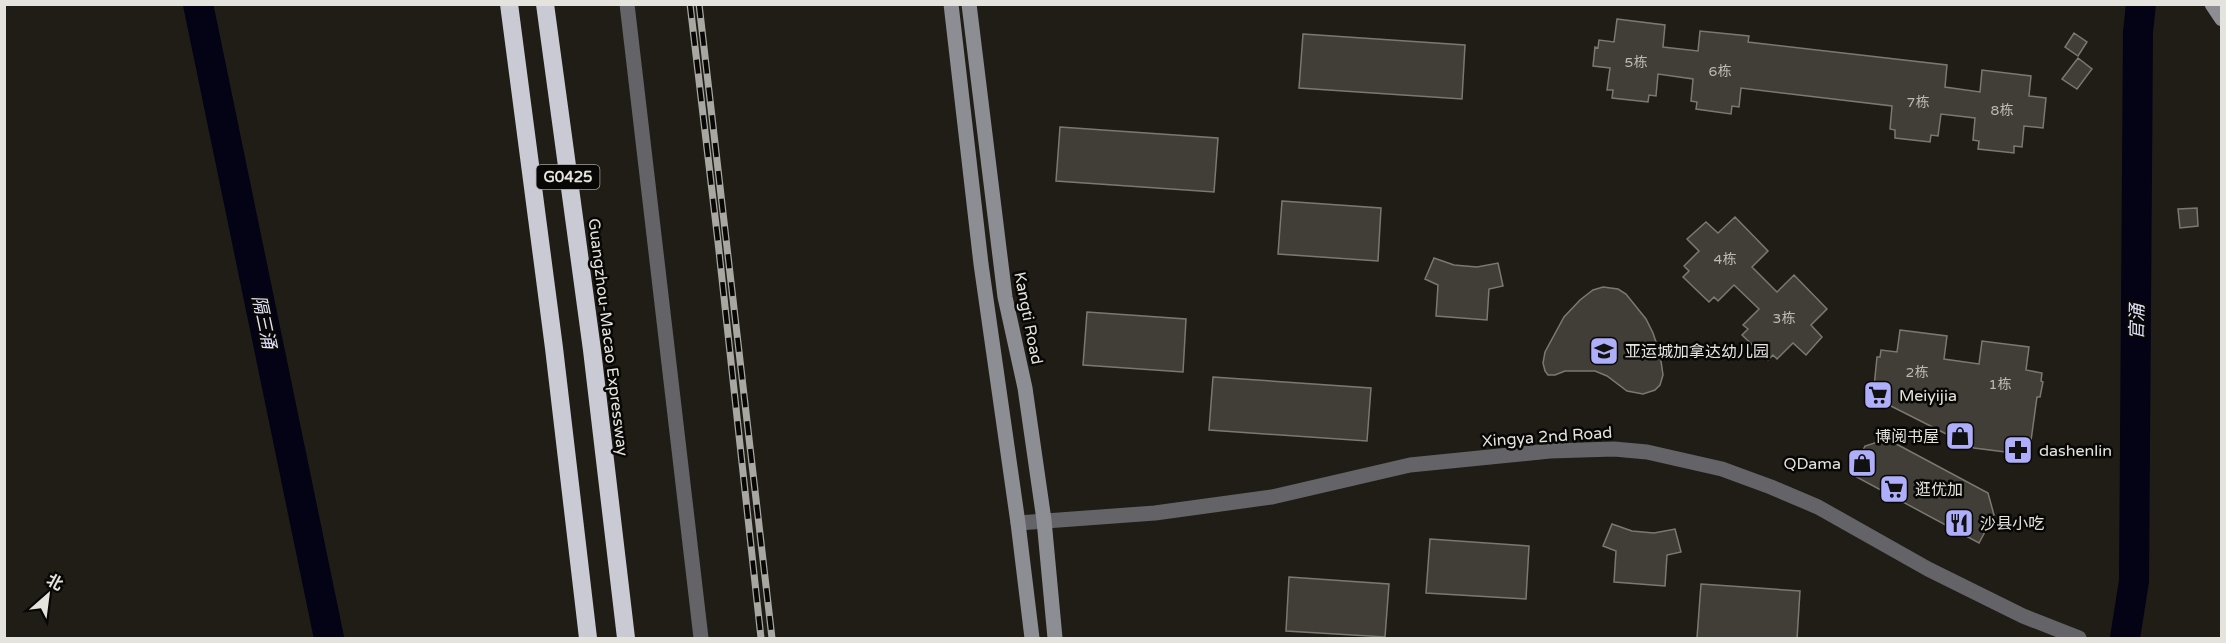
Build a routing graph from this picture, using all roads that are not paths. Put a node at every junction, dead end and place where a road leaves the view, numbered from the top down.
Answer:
1 (509, 4) edge
2 (544, 4) edge
3 (627, 4) edge
4 (951, 4) edge
5 (969, 4) edge
6 (2212, 4) edge
7 (2222, 19) edge
8 (1044, 520) junction
9 (1018, 523) junction
10 (588, 639) edge
11 (626, 639) edge
12 (701, 639) edge
13 (1032, 639) edge
14 (1056, 639) edge
15 (2079, 639) edge

1 - 10 highway, G0425
2 - 11 highway, Guangzhou-Macao Expressway / G0425
3 - 12 street
4 - 9 street
5 - 8 street, Kangti Road
6 - 7 street
8 - 9 street, Xingya 2nd Road
8 - 14 street, Kangti Road
8 - 15 street, Xingya 2nd Road
9 - 13 street

